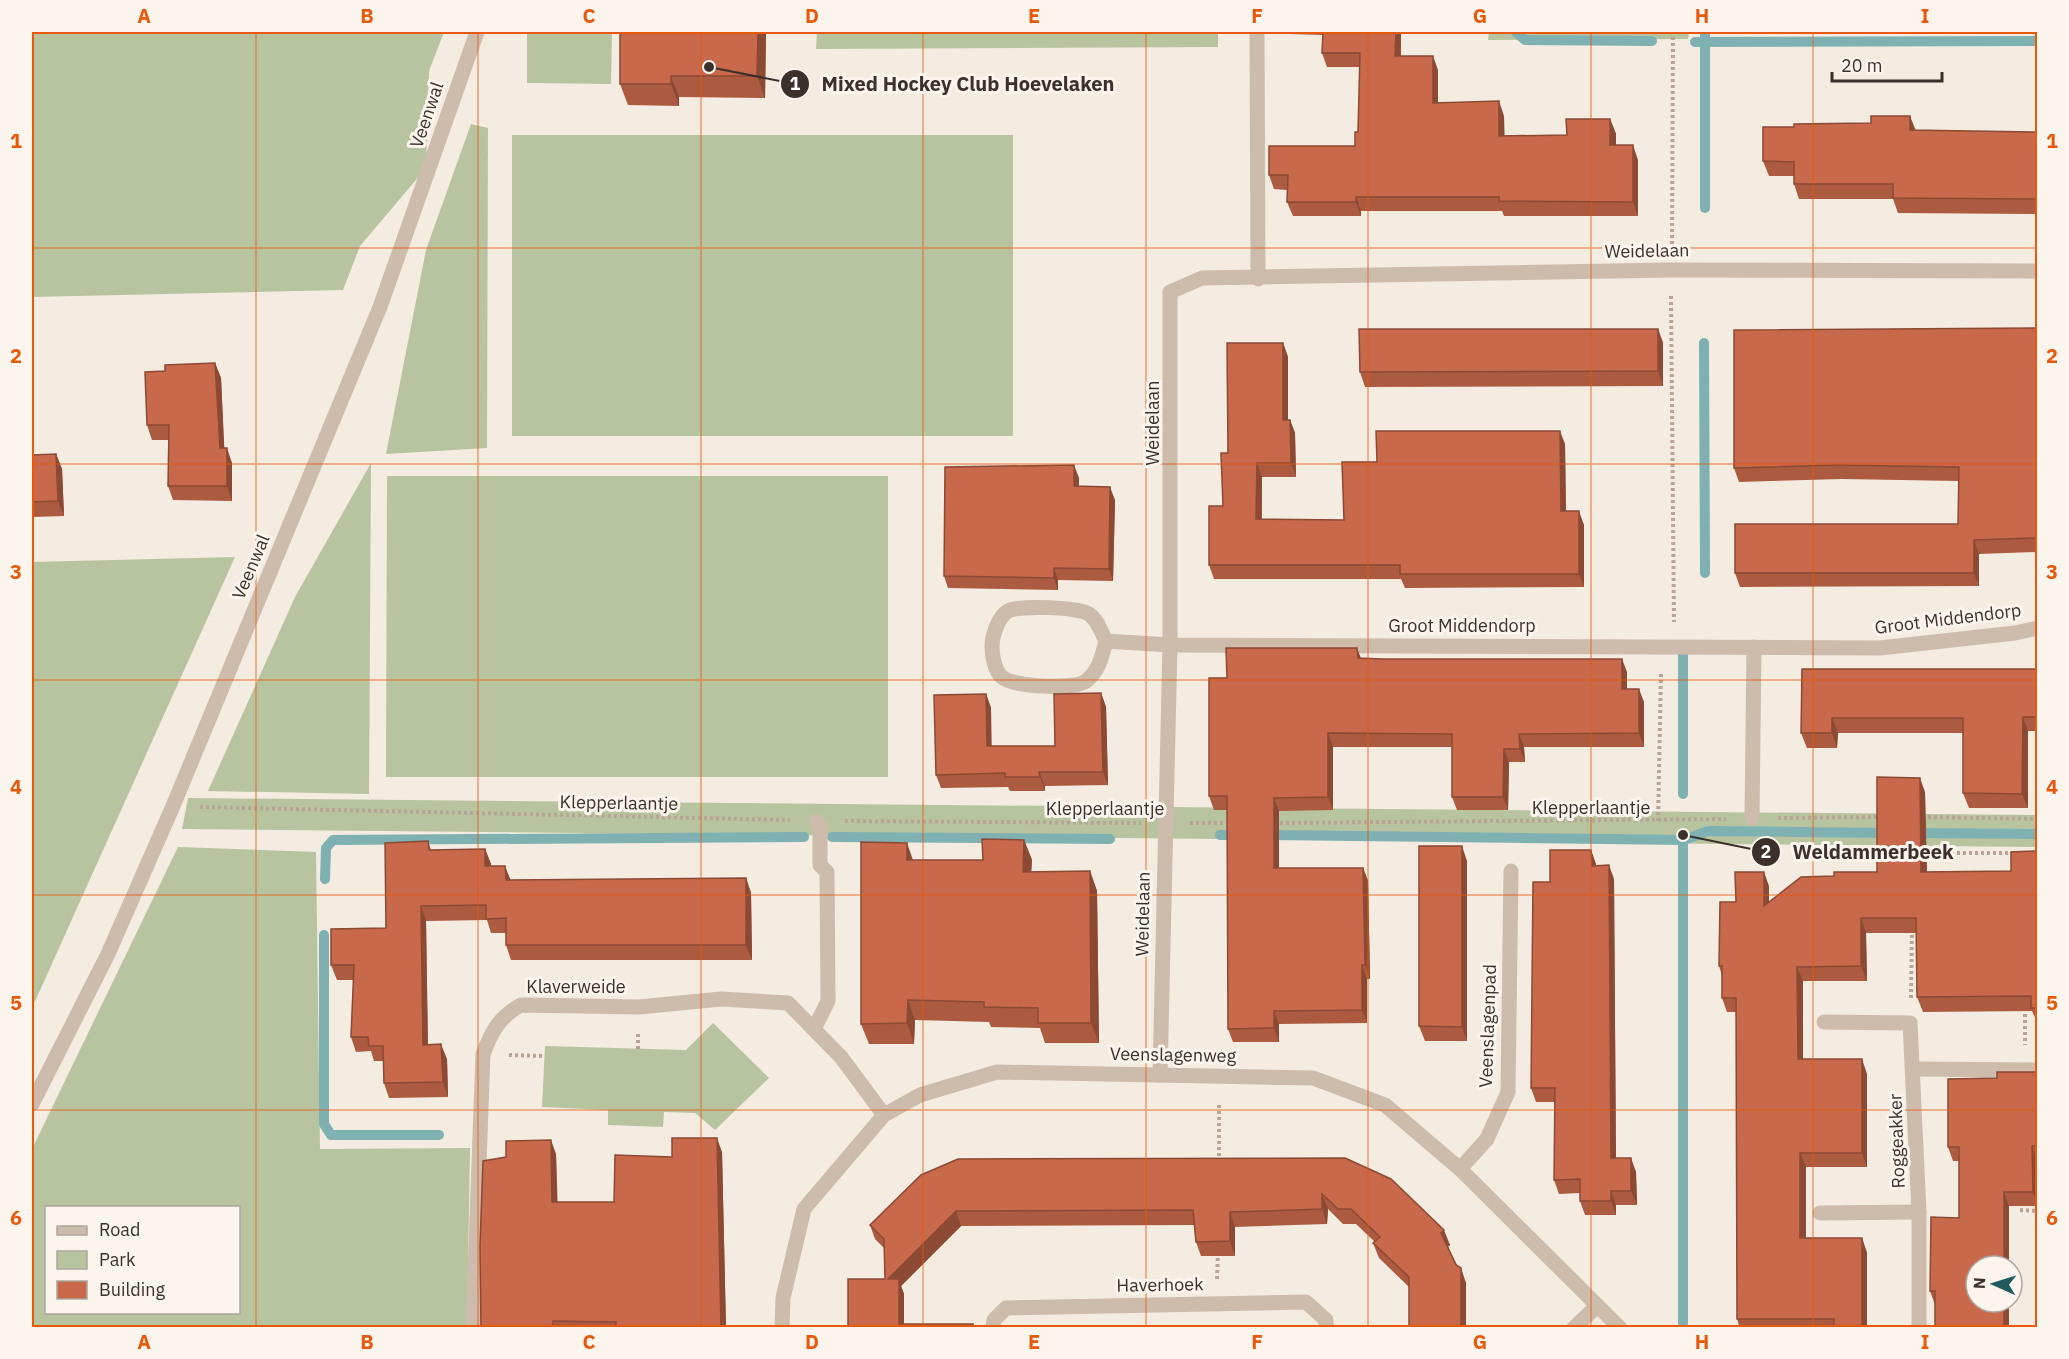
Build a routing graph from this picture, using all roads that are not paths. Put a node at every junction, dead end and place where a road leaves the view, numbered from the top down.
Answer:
1 (477, 32) edge
2 (1257, 32) edge
3 (2037, 271) edge
4 (1258, 279) junction
5 (2037, 628) edge
6 (1106, 641) junction
7 (1170, 645) junction
8 (1754, 647) junction
9 (1752, 818) road end
10 (816, 821) road end
11 (1511, 871) dead end
12 (1824, 1022) dead end
13 (815, 1027) junction
14 (1914, 1069) junction
15 (2031, 1070) edge
16 (1160, 1075) junction
17 (32, 1104) edge
18 (884, 1115) junction
19 (1460, 1169) junction
20 (1919, 1212) junction
21 (1820, 1213) dead end
22 (1597, 1306) junction
23 (473, 1328) edge
24 (782, 1328) edge
25 (993, 1328) edge
26 (1326, 1328) edge
27 (1574, 1328) edge
28 (1620, 1328) edge
29 (1919, 1328) edge

1 - 17 street, Veenwal
2 - 4 street
3 - 4 street, Weidelaan
4 - 7 street, Weidelaan
5 - 8 street, Groot Middendorp
6 - 6 street
6 - 7 street
7 - 8 street, Groot Middendorp
7 - 16 street, Weidelaan
8 - 9 street
10 - 13 street
11 - 19 street, Veenslagenpad
12 - 14 street, Roggeakker
13 - 18 street, Klaverweide
13 - 23 street, Klaverweide
14 - 15 street, Roggeakker
14 - 20 street, Roggeakker
16 - 18 street, Veenslagenweg
16 - 19 street, Veenslagenweg
18 - 24 street, Veenslagenweg
19 - 22 street, Veenslagenweg
20 - 21 street, Roggeakker
20 - 29 street, Roggeakker
22 - 27 street
22 - 28 street, Veenslagenweg
25 - 26 street, Haverhoek

